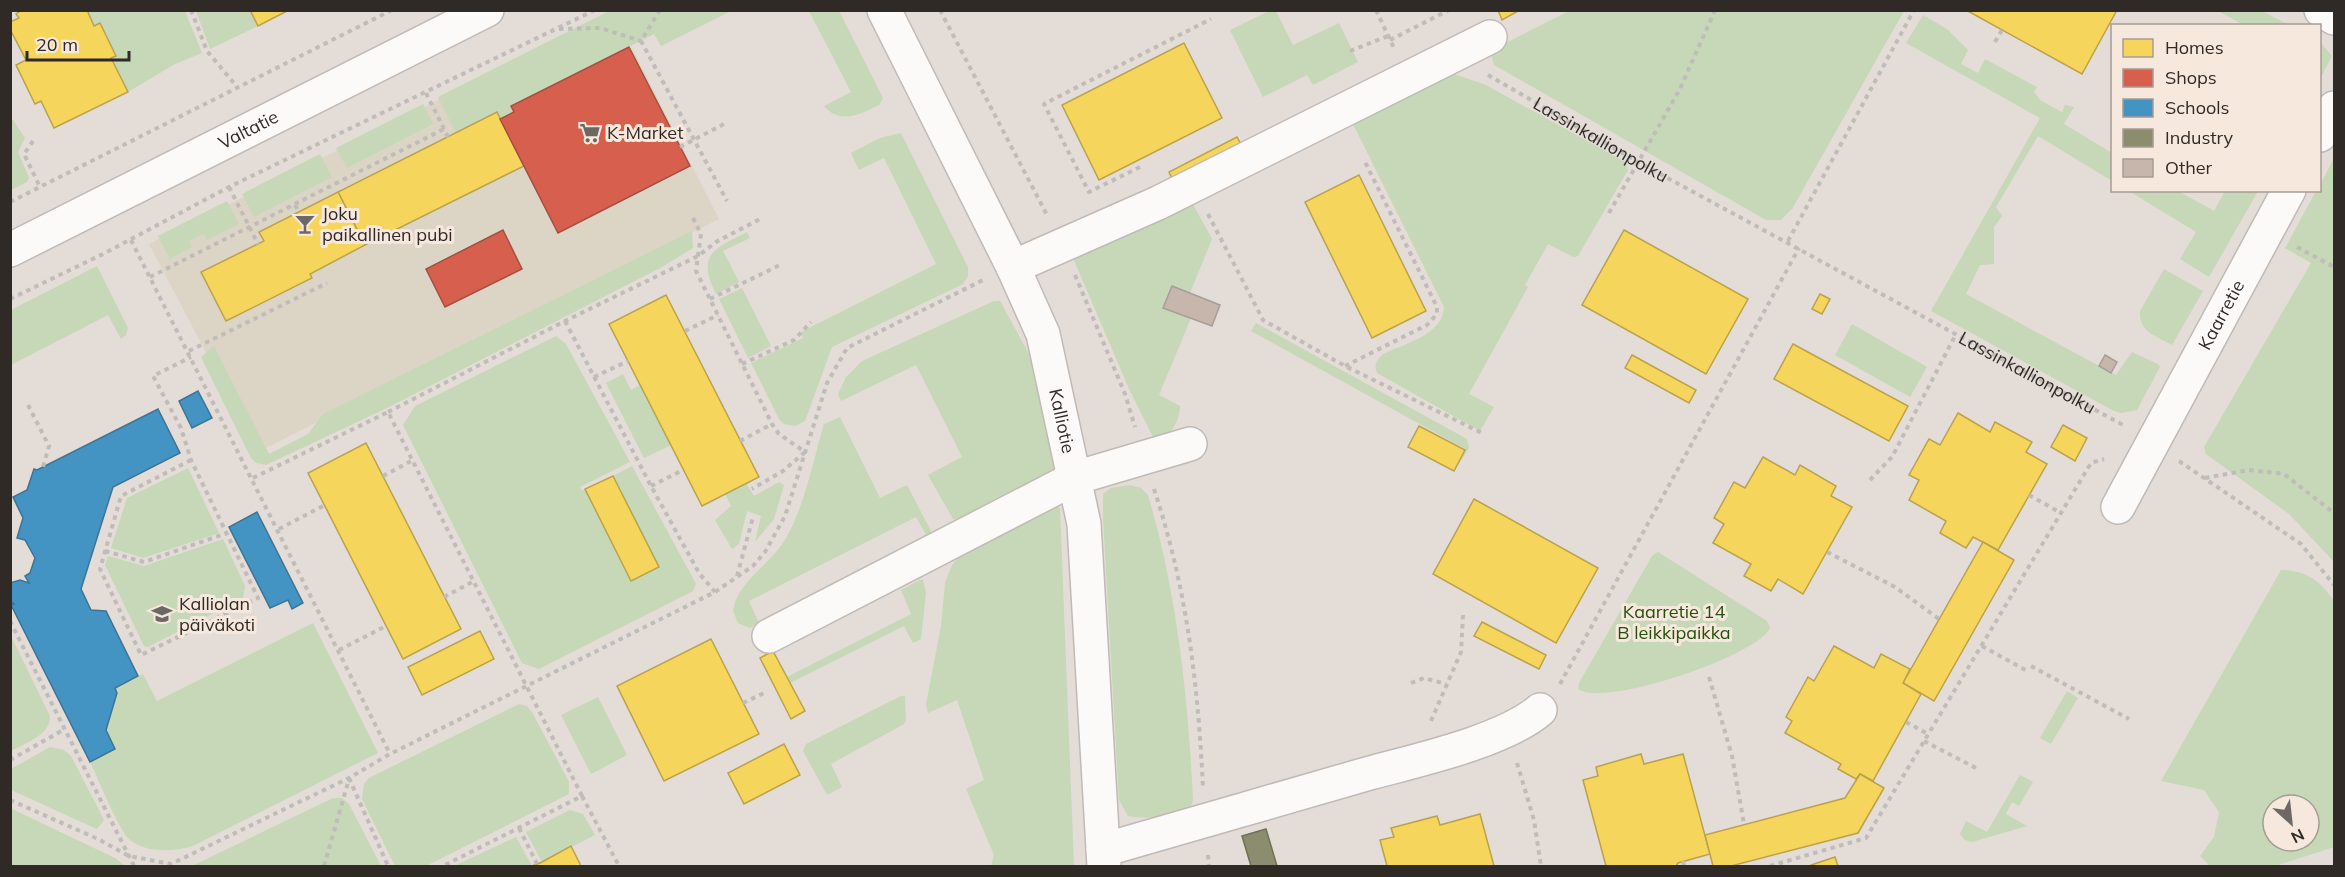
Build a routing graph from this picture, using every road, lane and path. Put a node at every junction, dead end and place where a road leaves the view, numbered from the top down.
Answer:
1 (191, 10) edge
2 (392, 10) edge
3 (487, 10) edge
4 (595, 10) edge
5 (660, 10) edge
6 (884, 10) edge
7 (940, 10) edge
8 (1376, 10) edge
9 (1449, 10) edge
10 (1715, 10) edge
11 (1914, 10) edge
12 (2321, 10) edge
13 (2334, 18) edge
14 (1211, 19) dead end
15 (558, 29) junction
16 (2002, 30) dead end
17 (1490, 37) dead end
18 (1389, 38) junction
19 (640, 41) junction
20 (1995, 42) dead end
21 (1350, 51) dead end
22 (1452, 55) junction
23 (1407, 77) junction
24 (238, 88) junction
25 (426, 93) junction
26 (2334, 108) edge
27 (724, 124) dead end
28 (444, 129) junction
29 (2321, 131) edge
30 (447, 137) dead end
31 (694, 140) junction
32 (33, 141) dead end
33 (680, 147) dead end
34 (1364, 160) dead end
35 (1137, 161) dead end
36 (1638, 162) junction
37 (1140, 167) junction
38 (1144, 176) dead end
39 (1194, 186) junction
40 (229, 187) junction
41 (40, 188) junction
42 (2288, 192) edge
43 (727, 201) dead end
44 (10, 202) edge
45 (295, 205) junction
46 (299, 212) dead end
47 (1609, 213) dead end
48 (693, 218) dead end
49 (760, 219) dead end
50 (249, 227) junction
51 (2267, 231) junction
52 (131, 240) junction
53 (1788, 241) junction
54 (258, 244) dead end
55 (1063, 245) junction
56 (1799, 248) junction
57 (10, 250) edge
58 (698, 256) junction
59 (782, 264) dead end
60 (1013, 267) junction
61 (2334, 267) edge
62 (150, 277) junction
63 (327, 283) dead end
64 (10, 299) edge
65 (710, 299) junction
66 (718, 315) junction
67 (565, 321) junction
68 (811, 322) dead end
69 (685, 332) dead end
70 (1955, 336) junction
71 (189, 351) junction
72 (191, 357) junction
73 (628, 361) dead end
74 (742, 364) junction
75 (1345, 366) junction
76 (594, 377) junction
77 (28, 405) dead end
78 (388, 412) junction
79 (772, 424) junction
80 (1484, 434) dead end
81 (2142, 436) junction
82 (740, 441) dead end
83 (1190, 444) dead end
84 (805, 452) junction
85 (1144, 458) junction
86 (191, 460) junction
87 (413, 460) junction
88 (44, 467) dead end
89 (683, 470) dead end
90 (382, 476) dead end
91 (253, 478) junction
92 (1075, 478) junction
93 (2204, 478) junction
94 (1870, 480) dead end
95 (651, 486) junction
96 (752, 489) dead end
97 (2029, 495) dead end
98 (325, 505) dead end
99 (2118, 507) dead end
100 (2061, 513) junction
101 (2334, 513) edge
102 (753, 517) dead end
103 (279, 529) junction
104 (227, 533) junction
105 (105, 550) junction
106 (1827, 552) dead end
107 (737, 577) junction
108 (474, 581) junction
109 (2334, 585) edge
110 (715, 592) junction
111 (444, 597) dead end
112 (1463, 615) dead end
113 (1939, 619) dead end
114 (10, 621) edge
115 (386, 626) dead end
116 (769, 636) dead end
117 (1982, 646) junction
118 (339, 650) junction
119 (2031, 666) dead end
120 (2028, 672) dead end
121 (1709, 677) dead end
122 (1411, 683) dead end
123 (1446, 684) junction
124 (526, 686) junction
125 (766, 692) dead end
126 (743, 703) dead end
127 (1540, 710) joint
128 (2129, 719) dead end
129 (1906, 722) dead end
130 (65, 729) junction
131 (1508, 731) junction
132 (1928, 734) junction
133 (1924, 741) junction
134 (390, 754) junction
135 (10, 760) edge
136 (1415, 760) junction
137 (1976, 768) dead end
138 (349, 778) junction
139 (582, 796) junction
140 (10, 800) edge
141 (1205, 821) junction
142 (1744, 824) dead end
143 (519, 828) junction
144 (129, 856) junction
145 (1104, 858) edge
146 (1683, 861) dead end
147 (537, 864) dead end
148 (134, 867) edge
149 (324, 867) edge
150 (388, 867) edge
151 (443, 867) edge
152 (619, 867) edge
153 (1209, 867) edge
154 (1541, 867) edge
155 (1684, 867) edge
156 (1770, 867) edge

1 - 24 path
2 - 24 path
3 - 57 street, Valtatie
4 - 15 path
5 - 19 path
6 - 60 street, Kalliotie
7 - 55 path
8 - 18 path
9 - 18 path
10 - 36 path
11 - 53 path
12 - 13 street
14 - 37 path
15 - 19 path
15 - 25 path
16 - 20 path
17 - 22 street
18 - 21 path
18 - 23 path
19 - 31 path
22 - 23 street
22 - 36 path, Lassinkallionpolku
23 - 39 street
24 - 41 path
25 - 28 path
25 - 40 path
26 - 29 street
27 - 31 path
28 - 30 path
28 - 45 path
31 - 33 path
31 - 43 path
32 - 41 path
34 - 75 path
35 - 37 path
36 - 47 path
36 - 53 path, Lassinkallionpolku
37 - 38 path
39 - 55 street
39 - 75 path
40 - 50 path
40 - 52 path
41 - 44 path
42 - 51 street, Kaarretie
45 - 46 path
45 - 50 path
48 - 58 path
49 - 58 path
50 - 54 path
50 - 62 path
51 - 61 path
51 - 81 street, Kaarretie
52 - 62 path
52 - 64 path
53 - 56 path, Lassinkallionpolku
55 - 60 street
55 - 85 path
56 - 70 path, Lassinkallionpolku
56 - 127 path
58 - 65 path
58 - 67 path
59 - 65 path
60 - 84 path
60 - 92 street, Kalliotie
62 - 71 path
63 - 71 path
65 - 66 path
66 - 69 path
66 - 74 path
67 - 76 path
67 - 78 path
68 - 74 path
70 - 81 path, Lassinkallionpolku
70 - 94 path
71 - 72 path
72 - 86 path
72 - 91 path
73 - 76 path
74 - 79 path
75 - 80 path
76 - 95 path
77 - 88 path
78 - 87 path
78 - 91 path
79 - 82 path
79 - 84 path
81 - 93 path, Lassinkallionpolku
81 - 99 street, Kaarretie
81 - 100 path
83 - 85 street
84 - 96 path
84 - 107 path
85 - 92 street
85 - 141 path
86 - 104 path
86 - 105 path
87 - 90 path
87 - 108 path
89 - 95 path
91 - 103 path
92 - 116 street
92 - 145 street, Kalliotie
93 - 101 path
93 - 109 path, Lassinkallionpolku
95 - 110 path
97 - 100 path
98 - 103 path
100 - 117 path
102 - 107 path
103 - 118 path
104 - 105 path
104 - 105 path
106 - 113 path
107 - 110 path
108 - 111 path
108 - 124 path
110 - 124 path
112 - 123 path
114 - 130 path
115 - 118 path
117 - 120 path
117 - 132 path
118 - 134 path
119 - 128 path
121 - 142 path
122 - 123 path
123 - 136 path
124 - 134 path
124 - 139 path
125 - 126 path
127 - 131 street
129 - 132 path
130 - 135 path
130 - 144 path
131 - 136 street
131 - 154 path
132 - 133 path
133 - 137 path
133 - 156 path
134 - 138 path
136 - 141 street
138 - 144 path
138 - 149 path
138 - 150 path
139 - 143 path
139 - 152 path
140 - 144 path
141 - 145 street
141 - 153 path
143 - 147 path
143 - 151 path
144 - 148 path
146 - 155 path

